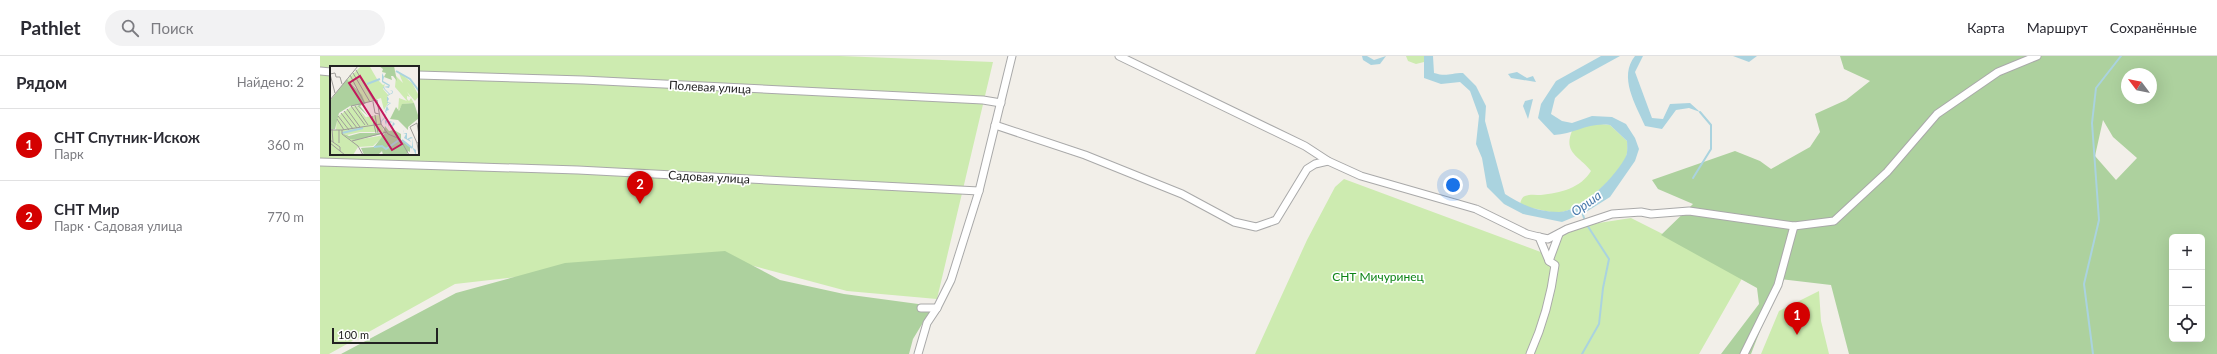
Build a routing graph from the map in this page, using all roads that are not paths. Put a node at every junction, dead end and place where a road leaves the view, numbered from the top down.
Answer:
1 (1012, 56) edge
2 (1119, 56) edge
3 (2037, 56) edge
4 (419, 75) edge
5 (1001, 103) junction
6 (995, 125) junction
7 (1328, 161) junction
8 (320, 162) edge
9 (978, 191) junction
10 (1794, 226) junction
11 (1559, 234) junction
12 (1539, 238) junction
13 (1549, 261) junction
14 (921, 308) dead end
15 (937, 308) junction
16 (918, 354) edge
17 (1530, 354) edge
18 (1744, 354) edge

1 - 5 street
2 - 7 street
3 - 10 street
4 - 5 street, Полевая улица
5 - 6 street
6 - 7 street
6 - 9 street
7 - 12 street
8 - 9 street, Садовая улица
9 - 15 street
10 - 11 street
10 - 18 street
11 - 12 street
11 - 13 street
12 - 13 street
13 - 17 street
14 - 15 street
15 - 16 street

